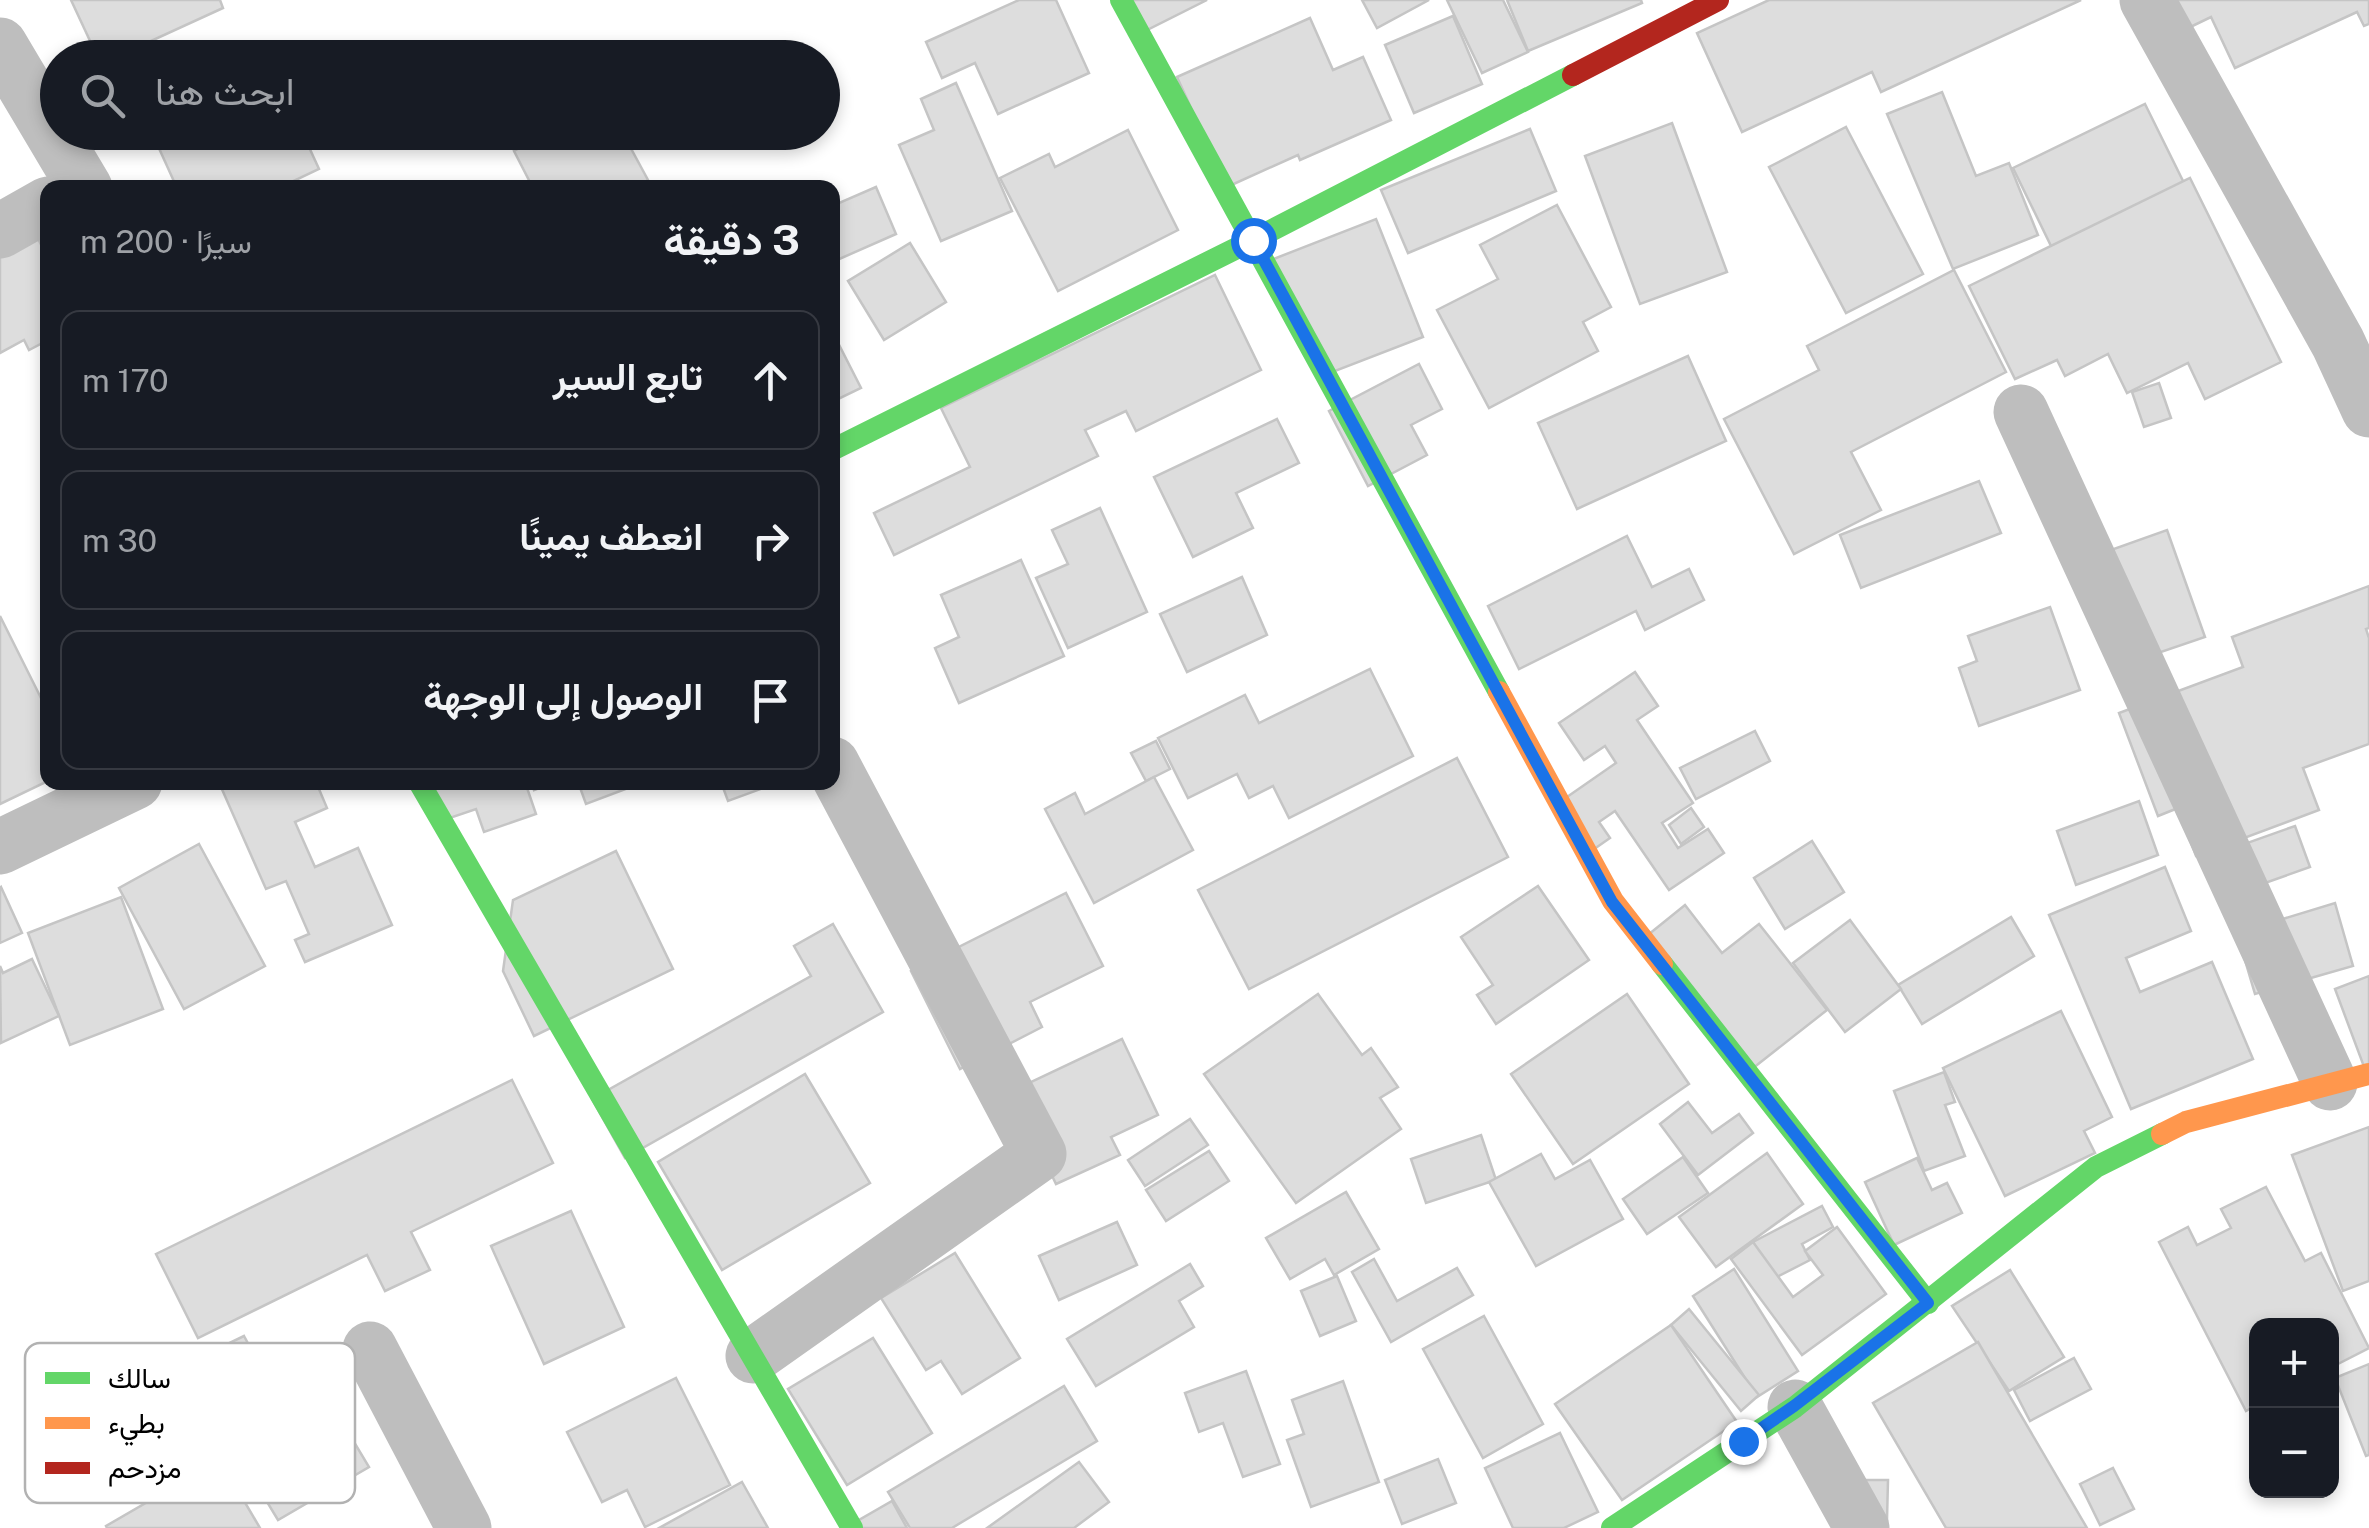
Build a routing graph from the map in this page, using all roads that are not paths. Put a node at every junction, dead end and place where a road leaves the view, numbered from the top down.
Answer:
1 (1121, 0) edge
2 (1718, 0) edge
3 (2147, 0) edge
4 (0, 45) edge
5 (40, 125) edge
6 (52, 150) edge
7 (68, 180) edge
8 (40, 209) edge
9 (0, 231) edge
10 (1253, 240) junction
11 (2369, 410) edge
12 (2022, 412) dead end
13 (840, 446) edge
14 (840, 779) edge
15 (118, 790) edge
16 (424, 790) edge
17 (0, 847) edge
18 (2349, 1079) edge
19 (1928, 1303) junction
20 (370, 1350) dead end
21 (752, 1356) junction
22 (1794, 1406) junction
23 (464, 1528) edge
24 (852, 1528) edge
25 (1612, 1528) edge
26 (1862, 1528) edge

1 - 10 street
2 - 10 street
3 - 11 street
4 - 5 street
6 - 7 street
8 - 9 street
10 - 13 street
10 - 19 street
12 - 18 street
14 - 21 street
15 - 17 street
16 - 21 street
18 - 19 street
19 - 22 street
20 - 23 street
21 - 24 street
22 - 25 street
22 - 26 street

